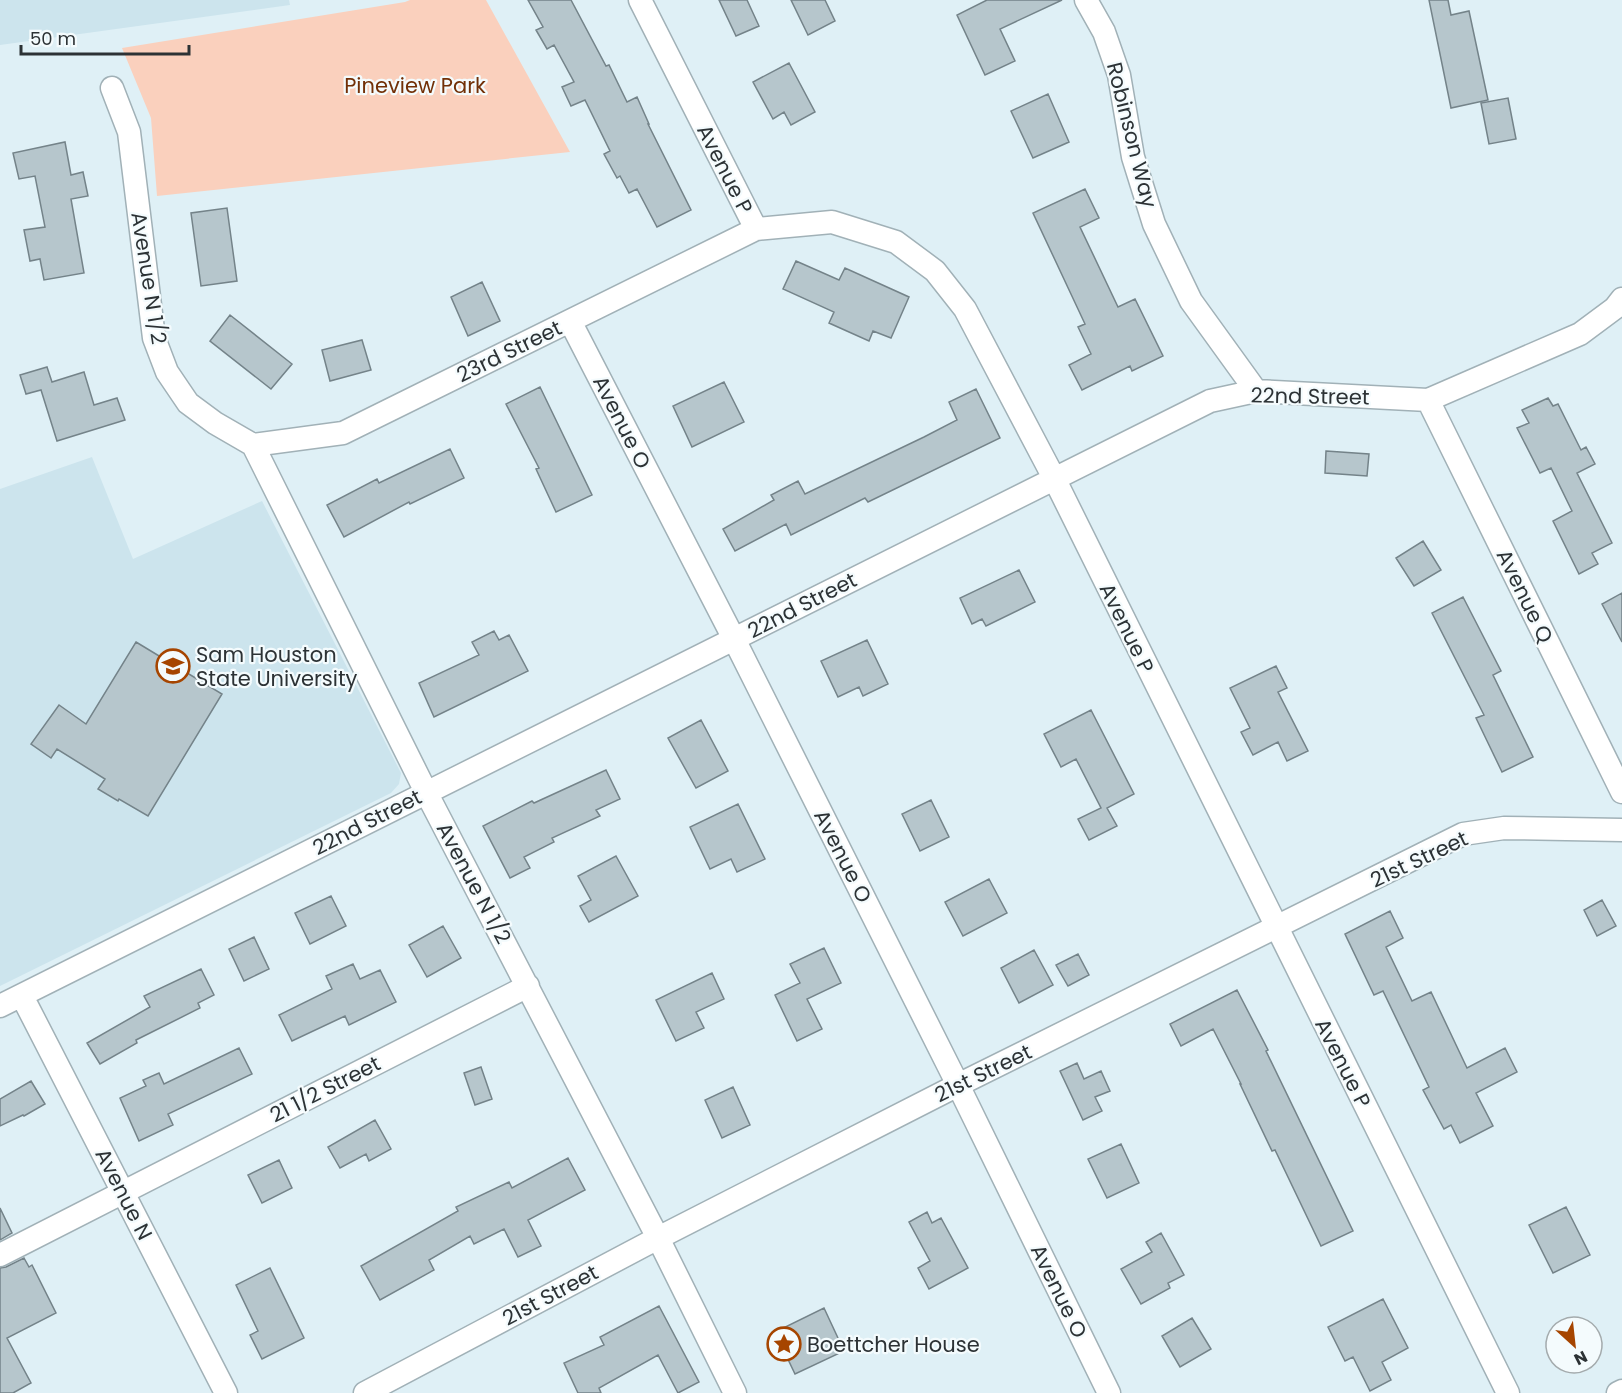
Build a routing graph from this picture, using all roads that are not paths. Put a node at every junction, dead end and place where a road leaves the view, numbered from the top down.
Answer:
1 (640, 0) edge
2 (1086, 0) edge
3 (112, 88) dead end
4 (756, 229) junction
5 (1622, 299) edge
6 (570, 321) junction
7 (1256, 391) junction
8 (1428, 400) junction
9 (253, 445) junction
10 (1053, 478) junction
11 (734, 639) junction
12 (426, 792) junction
13 (1622, 792) edge
14 (1622, 830) edge
15 (1276, 928) junction
16 (528, 986) junction
17 (22, 996) junction
18 (0, 1006) edge
19 (958, 1086) junction
20 (123, 1192) junction
21 (658, 1238) junction
22 (0, 1255) edge
23 (226, 1393) edge
24 (365, 1393) edge
25 (735, 1393) edge
26 (1109, 1393) edge
27 (1508, 1393) edge

1 - 4 street, Avenue P
2 - 7 street, Robinson Way
3 - 9 street, Avenue N 1/2
4 - 6 street, 23rd Street
4 - 10 street, Avenue P
5 - 8 street, 22nd Street
6 - 9 street, 23rd Street
6 - 11 street, Avenue O
7 - 8 street, 22nd Street
7 - 10 street, 22nd Street
8 - 13 street, Avenue Q
9 - 12 street, Avenue N 1/2
10 - 11 street, 22nd Street
10 - 15 street, Avenue P
11 - 12 street, 22nd Street
11 - 19 street, Avenue O
12 - 16 street, Avenue N 1/2
12 - 17 street, 22nd Street
14 - 15 street, 21st Street
15 - 19 street, 21st Street
15 - 27 street, Avenue P
16 - 20 street, 21 1/2 Street
16 - 21 street, Avenue N 1/2
17 - 18 street, 22nd Street
17 - 20 street, Avenue N
19 - 21 street, 21st Street
19 - 26 street, Avenue O
20 - 22 street, 21 1/2 Street
20 - 23 street, Avenue N
21 - 24 street, 21st Street
21 - 25 street, Avenue N 1/2

